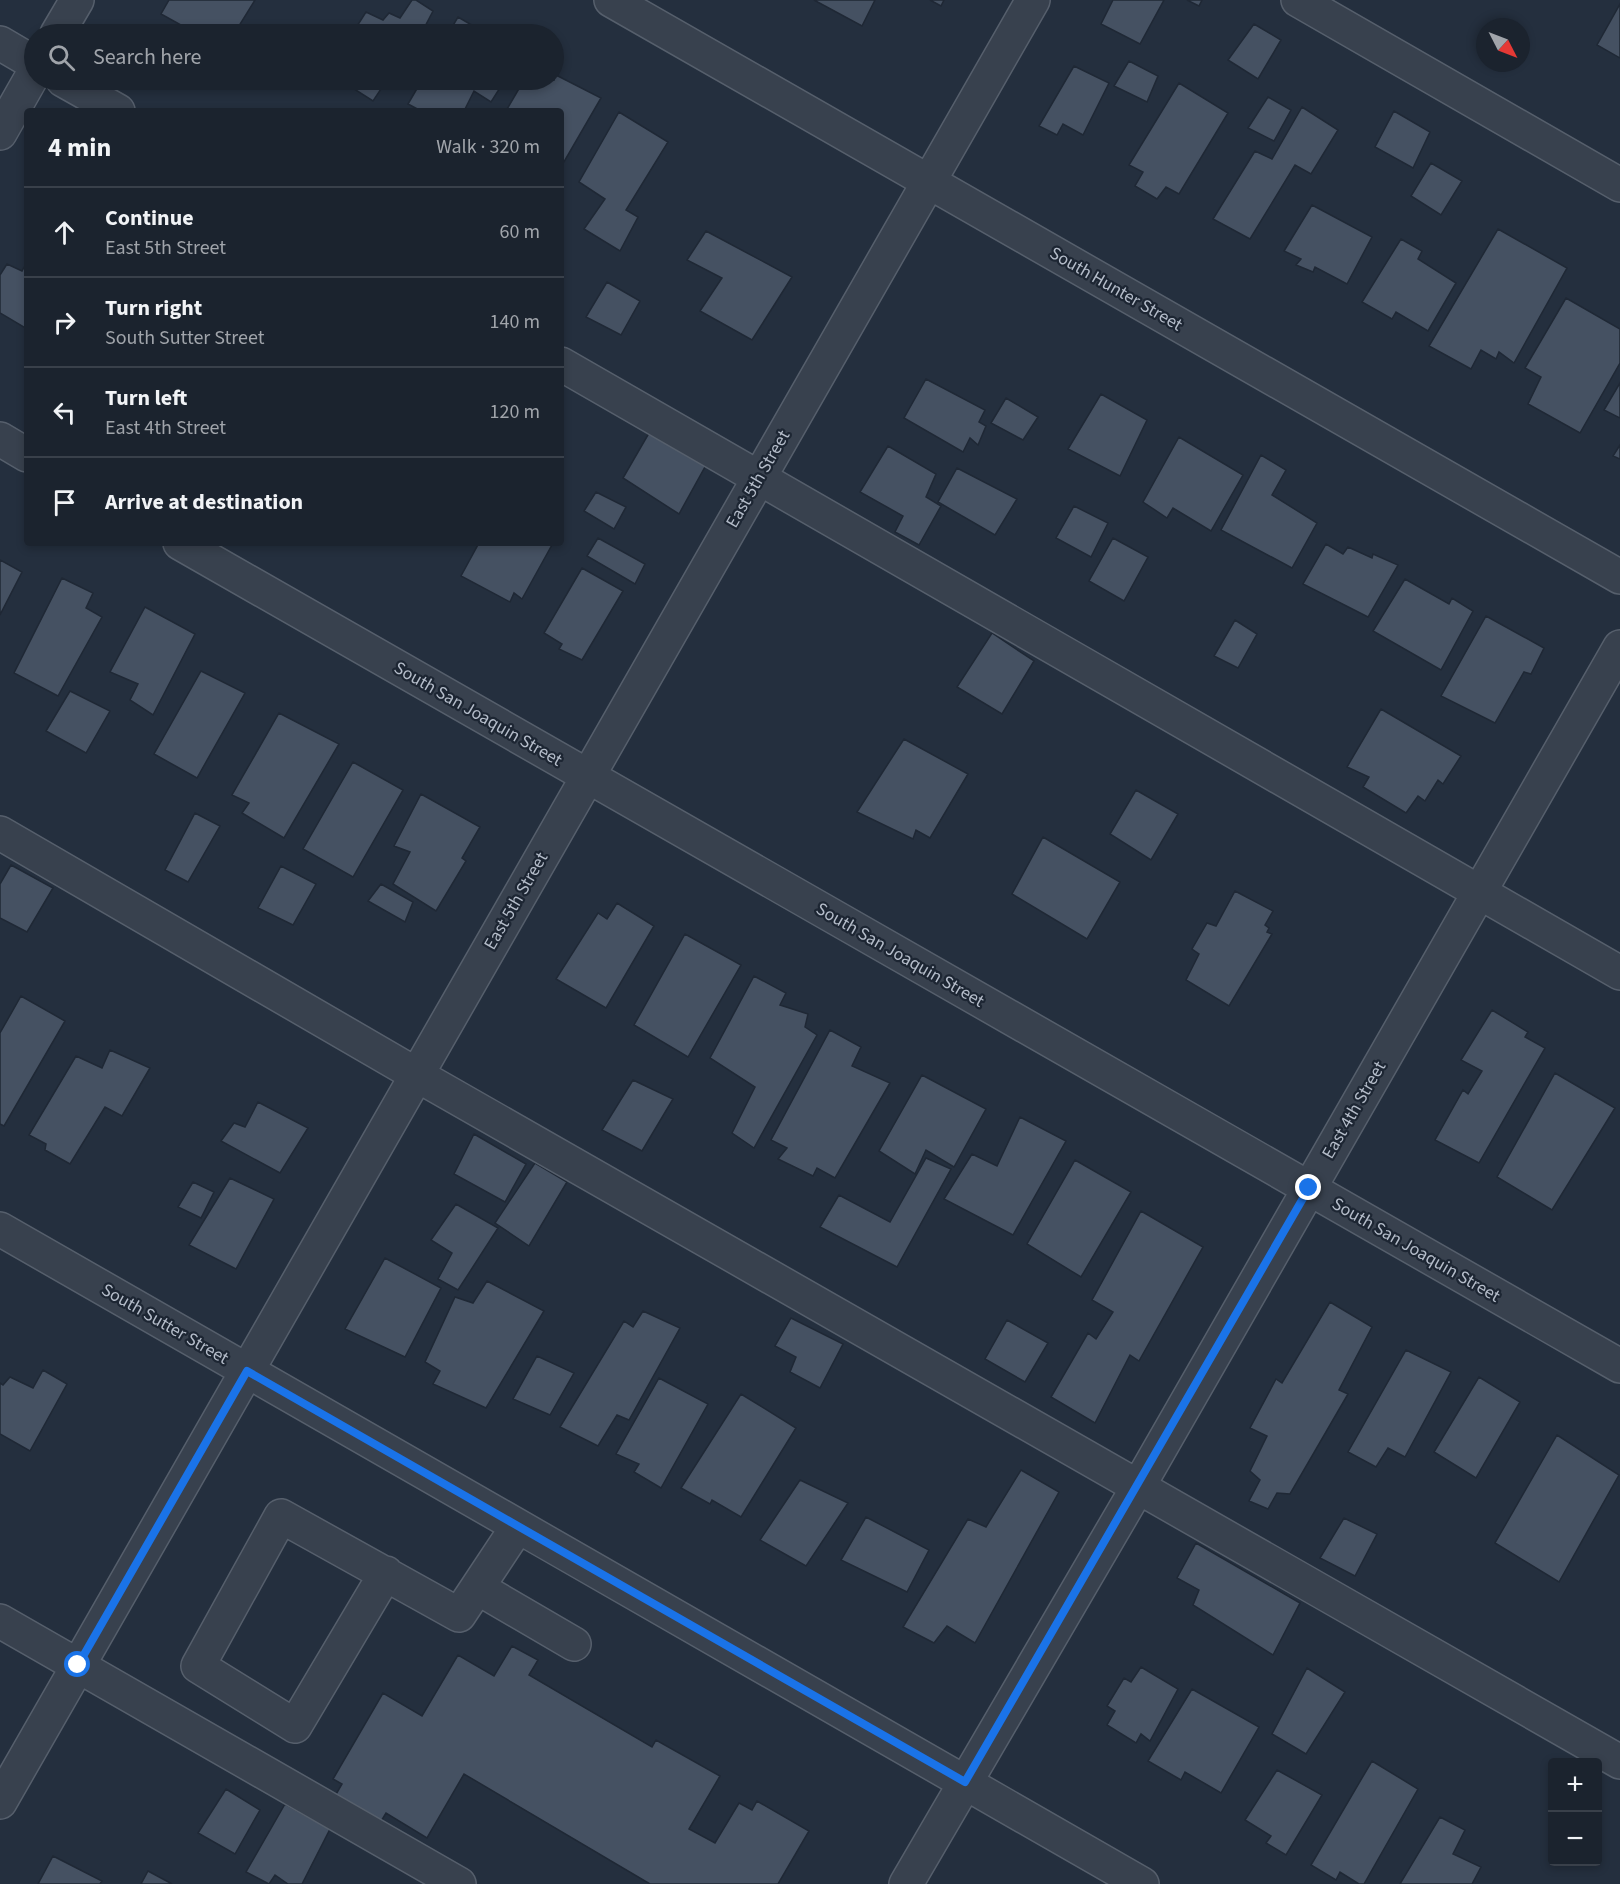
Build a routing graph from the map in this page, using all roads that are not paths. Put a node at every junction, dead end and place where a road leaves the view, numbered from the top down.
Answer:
1 (77, 0) edge
2 (611, 0) edge
3 (1033, 0) edge
4 (1298, 0) edge
5 (63, 24) edge
6 (0, 44) edge
7 (24, 57) edge
8 (24, 90) edge
9 (81, 90) edge
10 (113, 108) edge
11 (0, 133) edge
12 (928, 182) junction
13 (1620, 185) edge
14 (564, 366) edge
15 (0, 439) edge
16 (24, 453) edge
17 (759, 477) junction
18 (185, 546) edge
19 (1620, 577) edge
20 (1620, 646) edge
21 (587, 777) junction
22 (0, 833) edge
23 (1479, 892) junction
24 (1620, 973) edge
25 (417, 1075) junction
26 (1309, 1188) junction
27 (0, 1229) edge
28 (1620, 1366) edge
29 (247, 1371) junction
30 (1138, 1487) junction
31 (518, 1526) junction
32 (386, 1573) junction
33 (478, 1588) junction
34 (0, 1621) edge
35 (574, 1644) dead end
36 (78, 1665) junction
37 (1620, 1762) edge
38 (965, 1782) junction
39 (0, 1802) edge
40 (459, 1884) edge
41 (906, 1884) edge
42 (1142, 1884) edge

1 - 5 street
2 - 12 street, South Hunter Street
3 - 12 street, East 5th Street
4 - 13 street
6 - 7 street
8 - 11 street
9 - 10 street
12 - 17 street, East 5th Street
12 - 19 street, South Hunter Street
14 - 17 street
15 - 16 street
17 - 21 street, East 5th Street
17 - 23 street
18 - 21 street, South San Joaquin Street
20 - 23 street, East 4th Street
21 - 25 street, East 5th Street
21 - 26 street, South San Joaquin Street
22 - 25 street
23 - 24 street
23 - 26 street, East 4th Street
25 - 29 street, East 5th Street
25 - 30 street
26 - 28 street, South San Joaquin Street
26 - 30 street, East 4th Street
27 - 29 street, South Sutter Street
29 - 31 street, South Sutter Street
29 - 36 street, East 5th Street
30 - 37 street
30 - 38 street, East 4th Street
31 - 33 street
31 - 38 street, South Sutter Street
32 - 32 street
32 - 33 street
33 - 35 street
34 - 36 street
36 - 39 street, East 5th Street
36 - 40 street
38 - 41 street, East 4th Street
38 - 42 street, South Sutter Street

